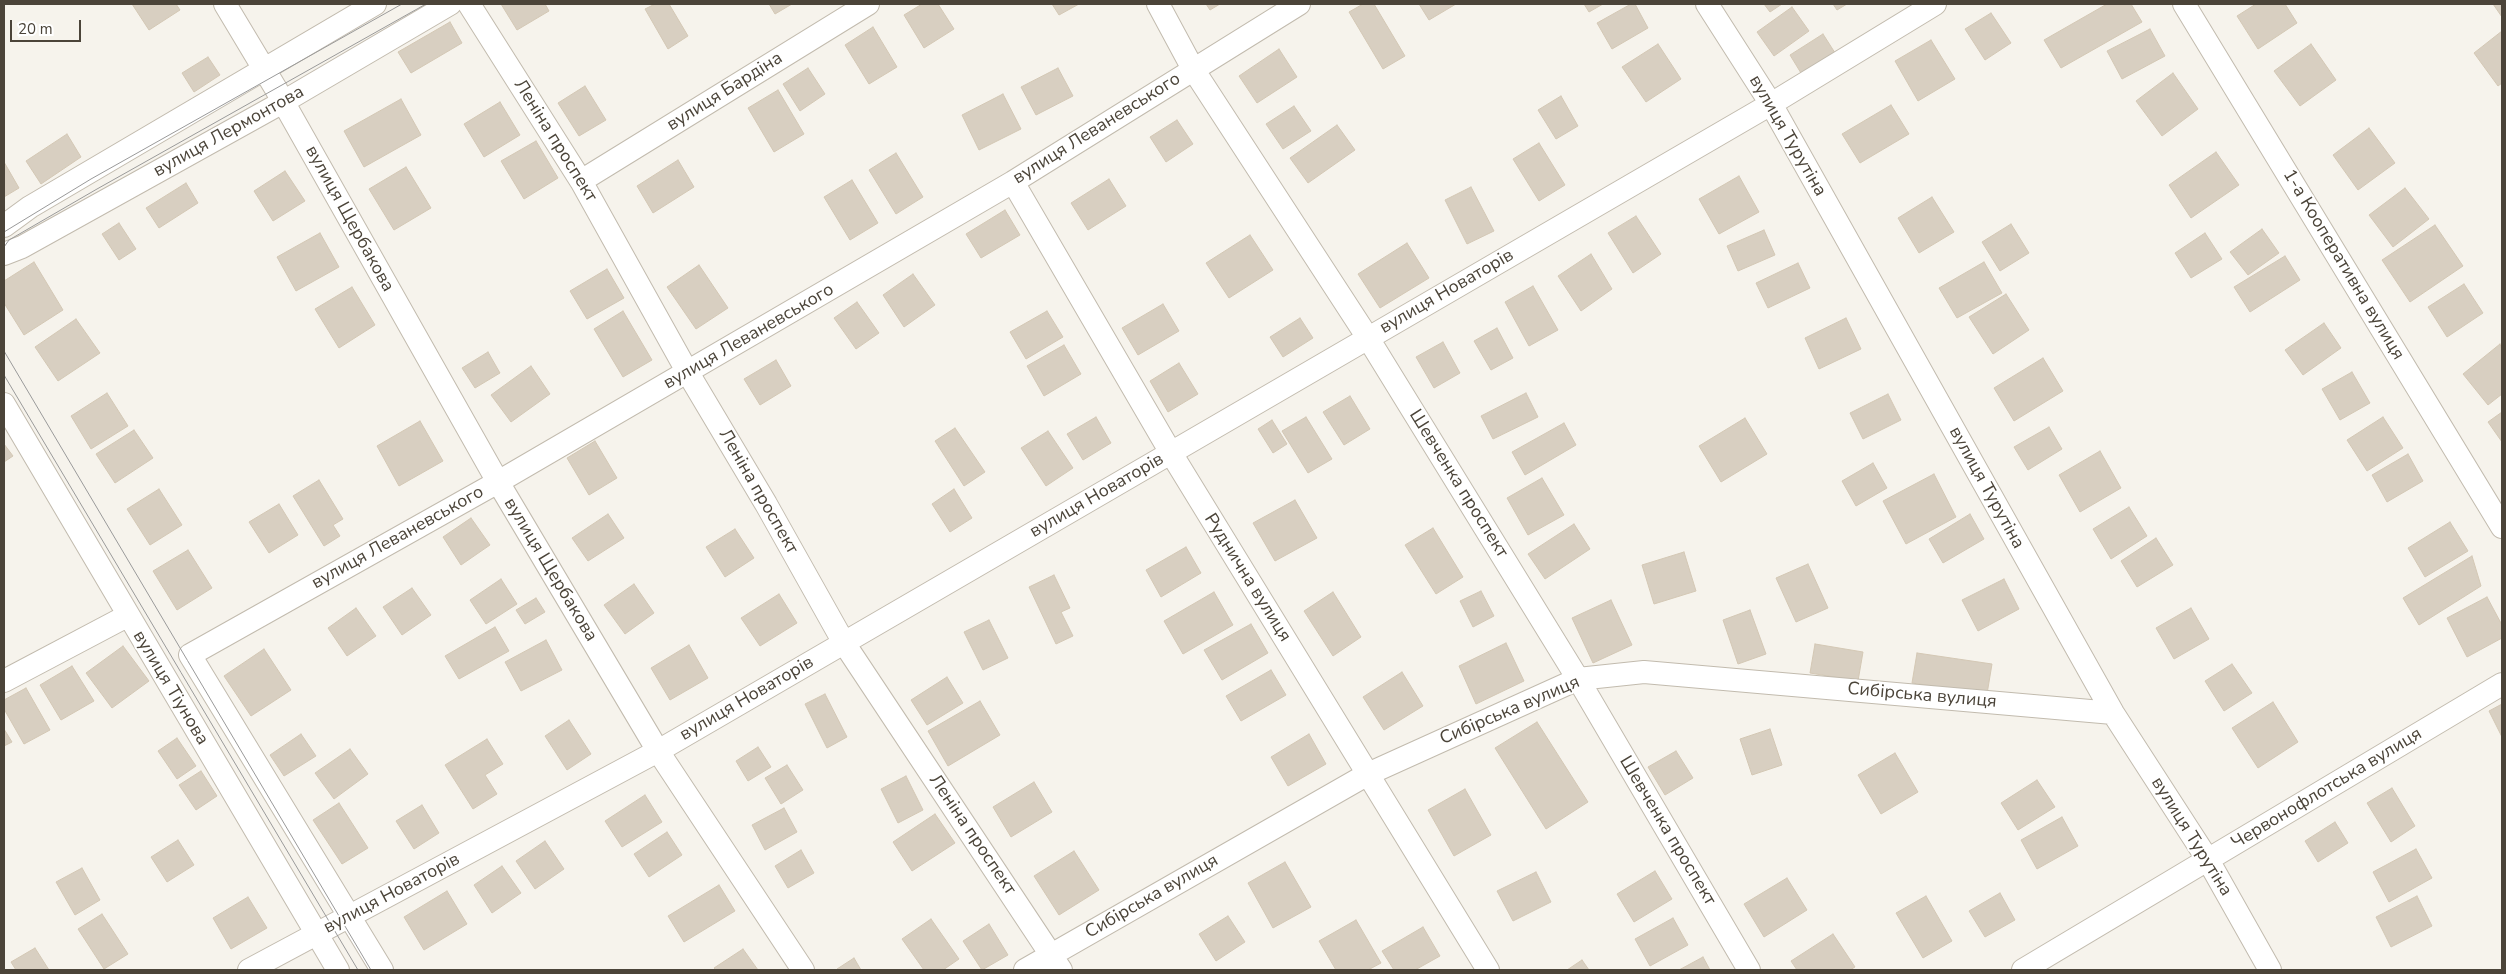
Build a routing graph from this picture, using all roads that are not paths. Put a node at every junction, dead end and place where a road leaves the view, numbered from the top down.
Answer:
1 (225, 4) edge
2 (375, 4) edge
3 (450, 4) edge
4 (469, 4) edge
5 (868, 4) edge
6 (1158, 4) edge
7 (1299, 4) edge
8 (1707, 4) edge
9 (1935, 4) edge
10 (2184, 4) edge
11 (263, 69) junction
12 (1193, 70) junction
13 (283, 102) junction
14 (1771, 104) junction
15 (581, 181) junction
16 (1013, 182) junction
17 (4, 226) edge
18 (4, 254) edge
19 (1368, 338) junction
20 (688, 373) junction
21 (4, 404) edge
22 (1170, 453) junction
23 (498, 482) junction
24 (2502, 527) edge
25 (127, 616) junction
26 (844, 642) junction
27 (1578, 679) junction
28 (4, 681) edge
29 (2502, 684) edge
30 (2113, 713) junction
31 (658, 751) junction
32 (1368, 774) junction
33 (2208, 860) junction
34 (350, 918) junction
35 (317, 935) junction
36 (1056, 962) edge
37 (249, 970) edge
38 (338, 970) edge
39 (382, 970) edge
40 (803, 970) edge
41 (1025, 970) edge
42 (1488, 970) edge
43 (1749, 970) edge
44 (2023, 970) edge
45 (2270, 970) edge

1 - 11 street, вулиця Щербакова
2 - 11 street, вулиця Лермонтова
3 - 13 street, вулиця Лермонтова
4 - 15 street, Леніна проспект
5 - 15 street, вулиця Бардіна
6 - 12 street, Шевченка проспект
7 - 12 street, вулиця Леваневського
8 - 14 street, вулиця Турутіна
9 - 14 street, вулиця Новаторів
10 - 24 street, 1-а Кооперативна вулиця
11 - 13 street, вулиця Щербакова
11 - 17 street, вулиця Лермонтова
12 - 16 street, вулиця Леваневського
12 - 19 street, Шевченка проспект
13 - 18 street, вулиця Лермонтова
13 - 23 street, вулиця Щербакова
14 - 19 street, вулиця Новаторів
14 - 30 street, вулиця Турутіна
15 - 20 street, Леніна проспект
16 - 20 street, вулиця Леваневського
16 - 22 street, Руднична вулиця
19 - 22 street, вулиця Новаторів
19 - 27 street, Шевченка проспект
20 - 23 street, вулиця Леваневського
20 - 26 street, Леніна проспект
21 - 25 street, вулиця Тіунова
22 - 26 street, вулиця Новаторів
22 - 32 street, Руднична вулиця
23 - 31 street, вулиця Щербакова
23 - 34 street, вулиця Леваневського
25 - 28 street
25 - 35 street, вулиця Тіунова
26 - 31 street, вулиця Новаторів
26 - 36 street, Леніна проспект
27 - 30 street, Сибірська вулиця
27 - 32 street, Сибірська вулиця
27 - 43 street, Шевченка проспект
29 - 33 street, Червонофлотська вулиця
30 - 33 street, вулиця Турутіна
31 - 34 street, вулиця Новаторів
31 - 40 street, вулиця Щербакова
32 - 36 street, Сибірська вулиця
32 - 42 street, Руднична вулиця
33 - 44 street, Червонофлотська вулиця
33 - 45 street, вулиця Турутіна
34 - 35 street, вулиця Новаторів
34 - 39 street
35 - 37 street, вулиця Новаторів
35 - 38 street, вулиця Тіунова
36 - 41 street, Сибірська вулиця

